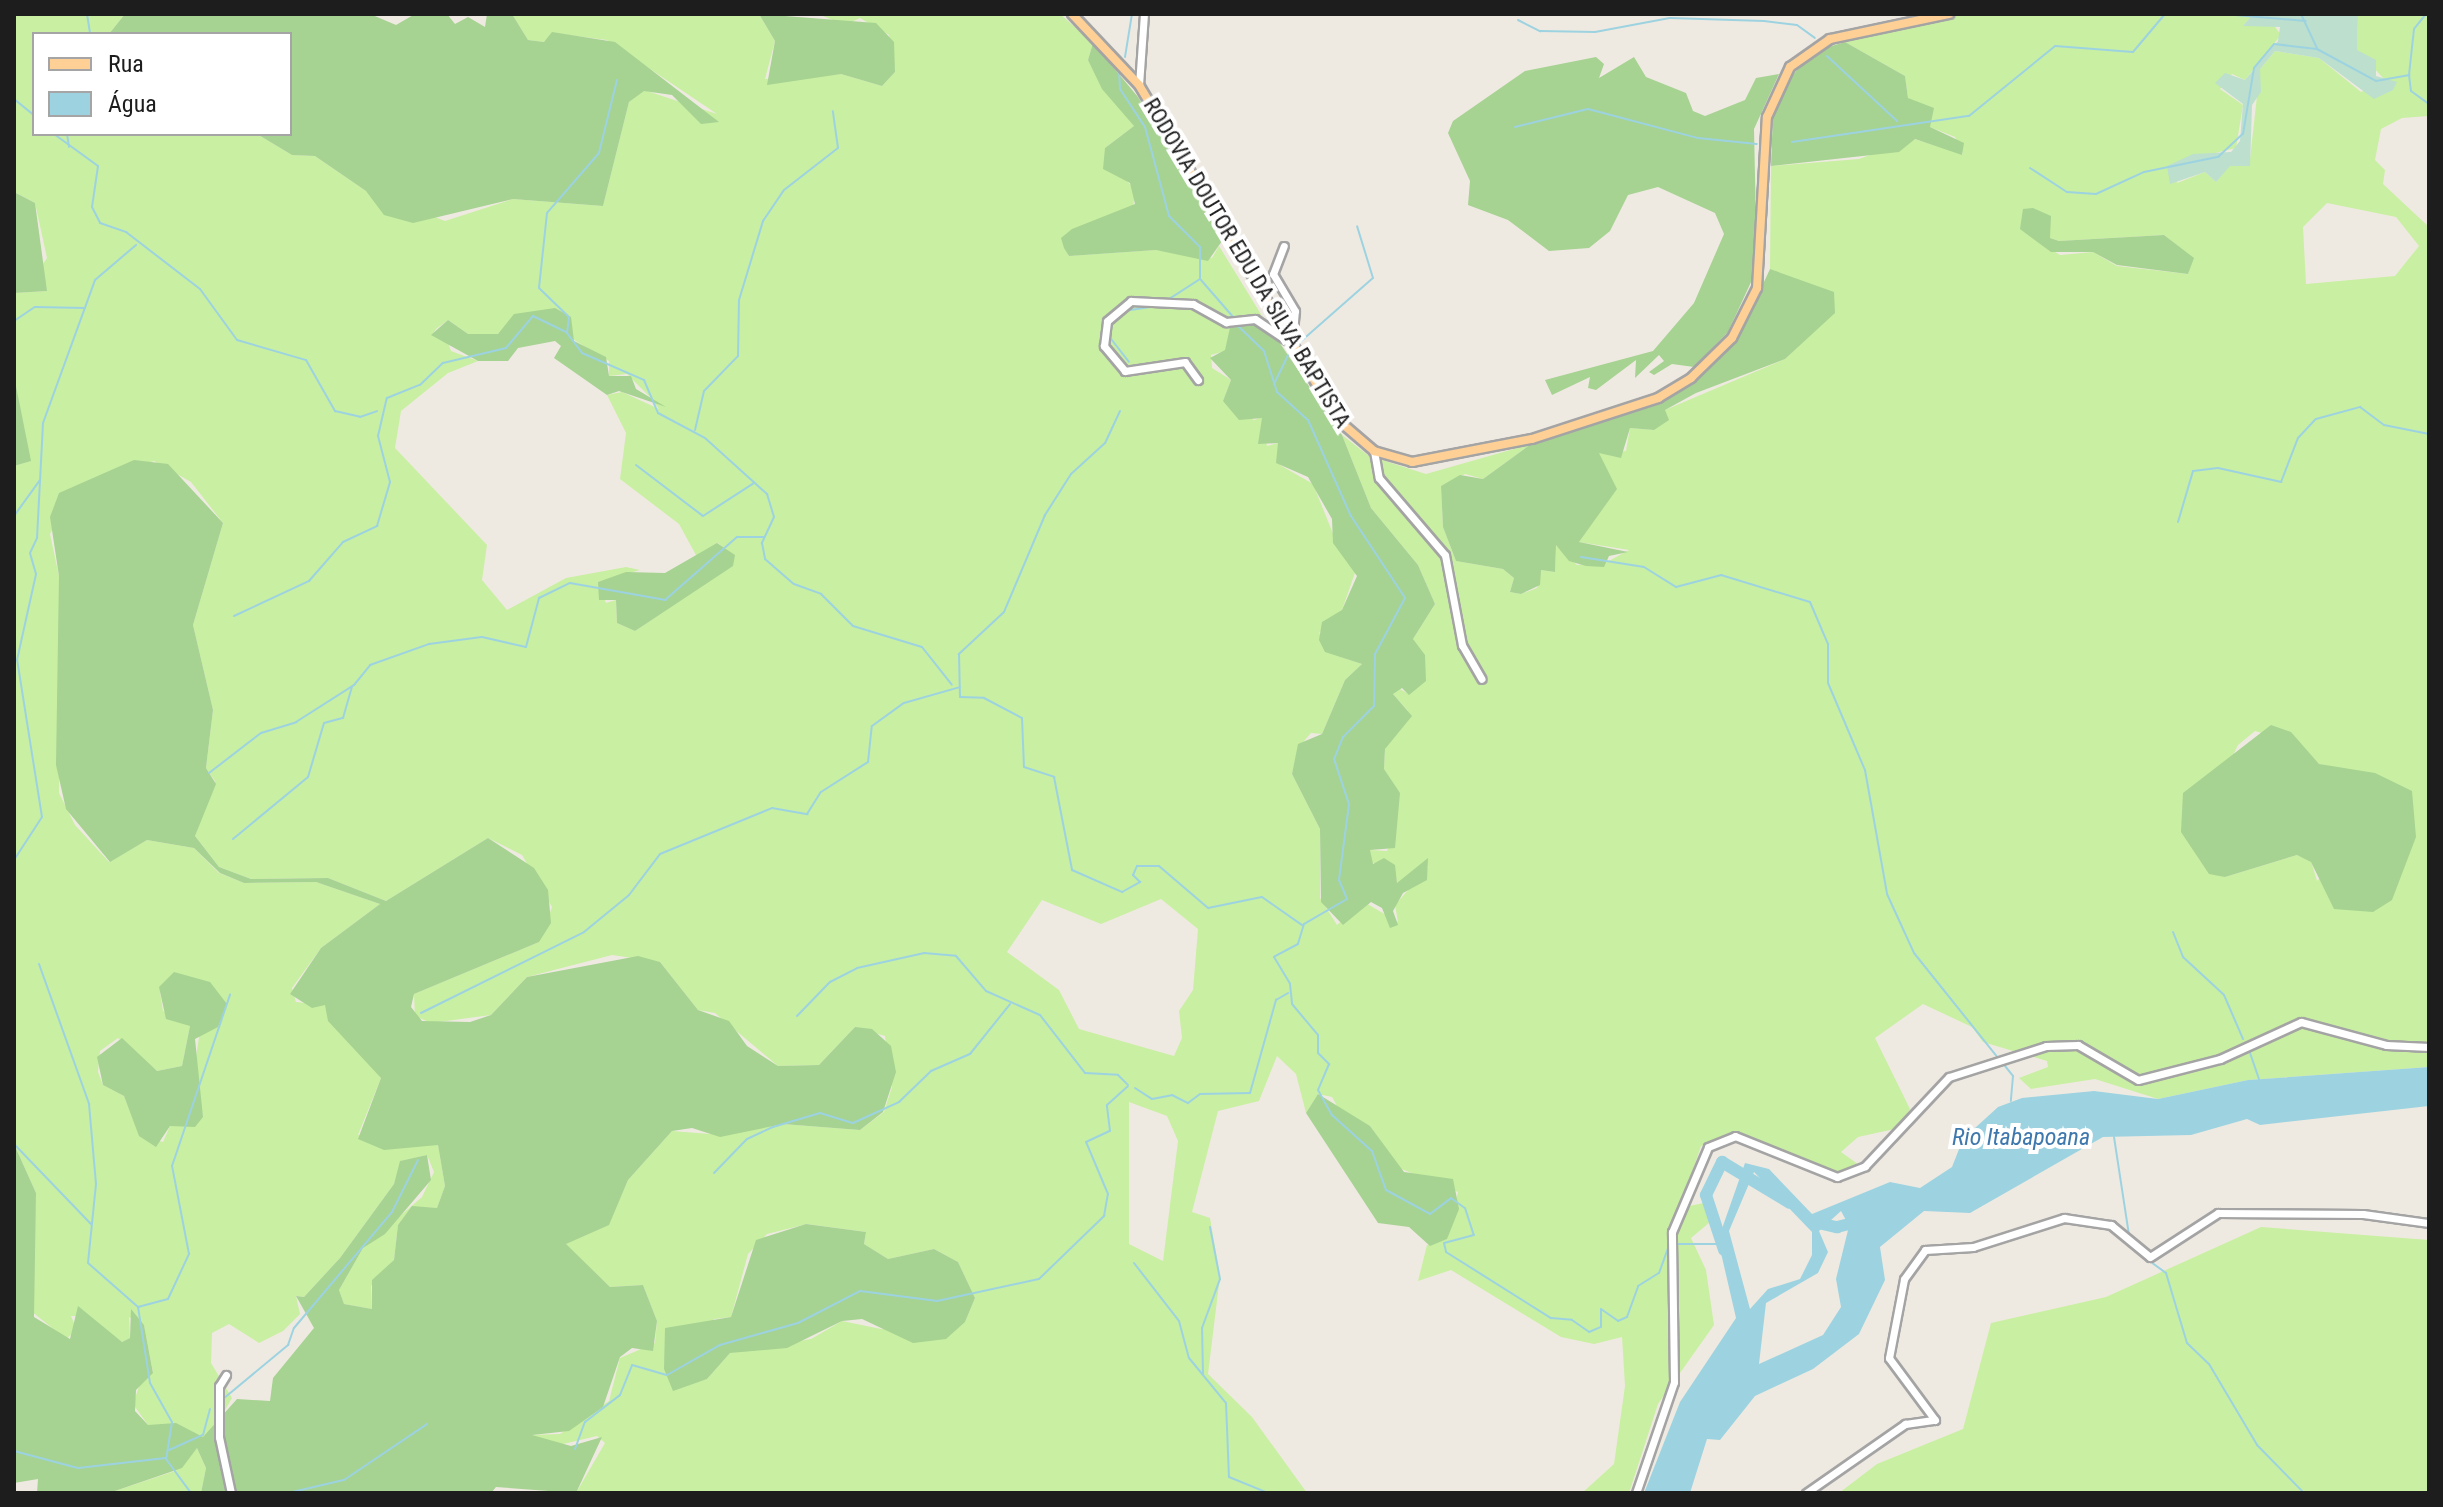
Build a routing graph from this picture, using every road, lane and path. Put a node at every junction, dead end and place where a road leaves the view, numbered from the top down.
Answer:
1 (1072, 14) edge
2 (1144, 14) edge
3 (1949, 14) edge
4 (1139, 85) junction
5 (1284, 246) dead end
6 (1292, 344) junction
7 (1198, 380) dead end
8 (1374, 451) junction
9 (1482, 679) dead end
10 (2429, 1047) edge
11 (2429, 1223) edge
12 (226, 1375) dead end
13 (231, 1493) edge
14 (1636, 1493) edge
15 (1806, 1493) edge

1 - 4 main road, RODOVIA DOUTOR EDU DA SILVA BAPTISTA
2 - 4 street
3 - 8 main road, RODOVIA DOUTOR EDU DA SILVA BAPTISTA
4 - 6 main road, RODOVIA DOUTOR EDU DA SILVA BAPTISTA
5 - 6 street
6 - 7 street
6 - 8 main road, RODOVIA DOUTOR EDU DA SILVA BAPTISTA
8 - 9 street
10 - 14 street
11 - 15 street
12 - 13 street

